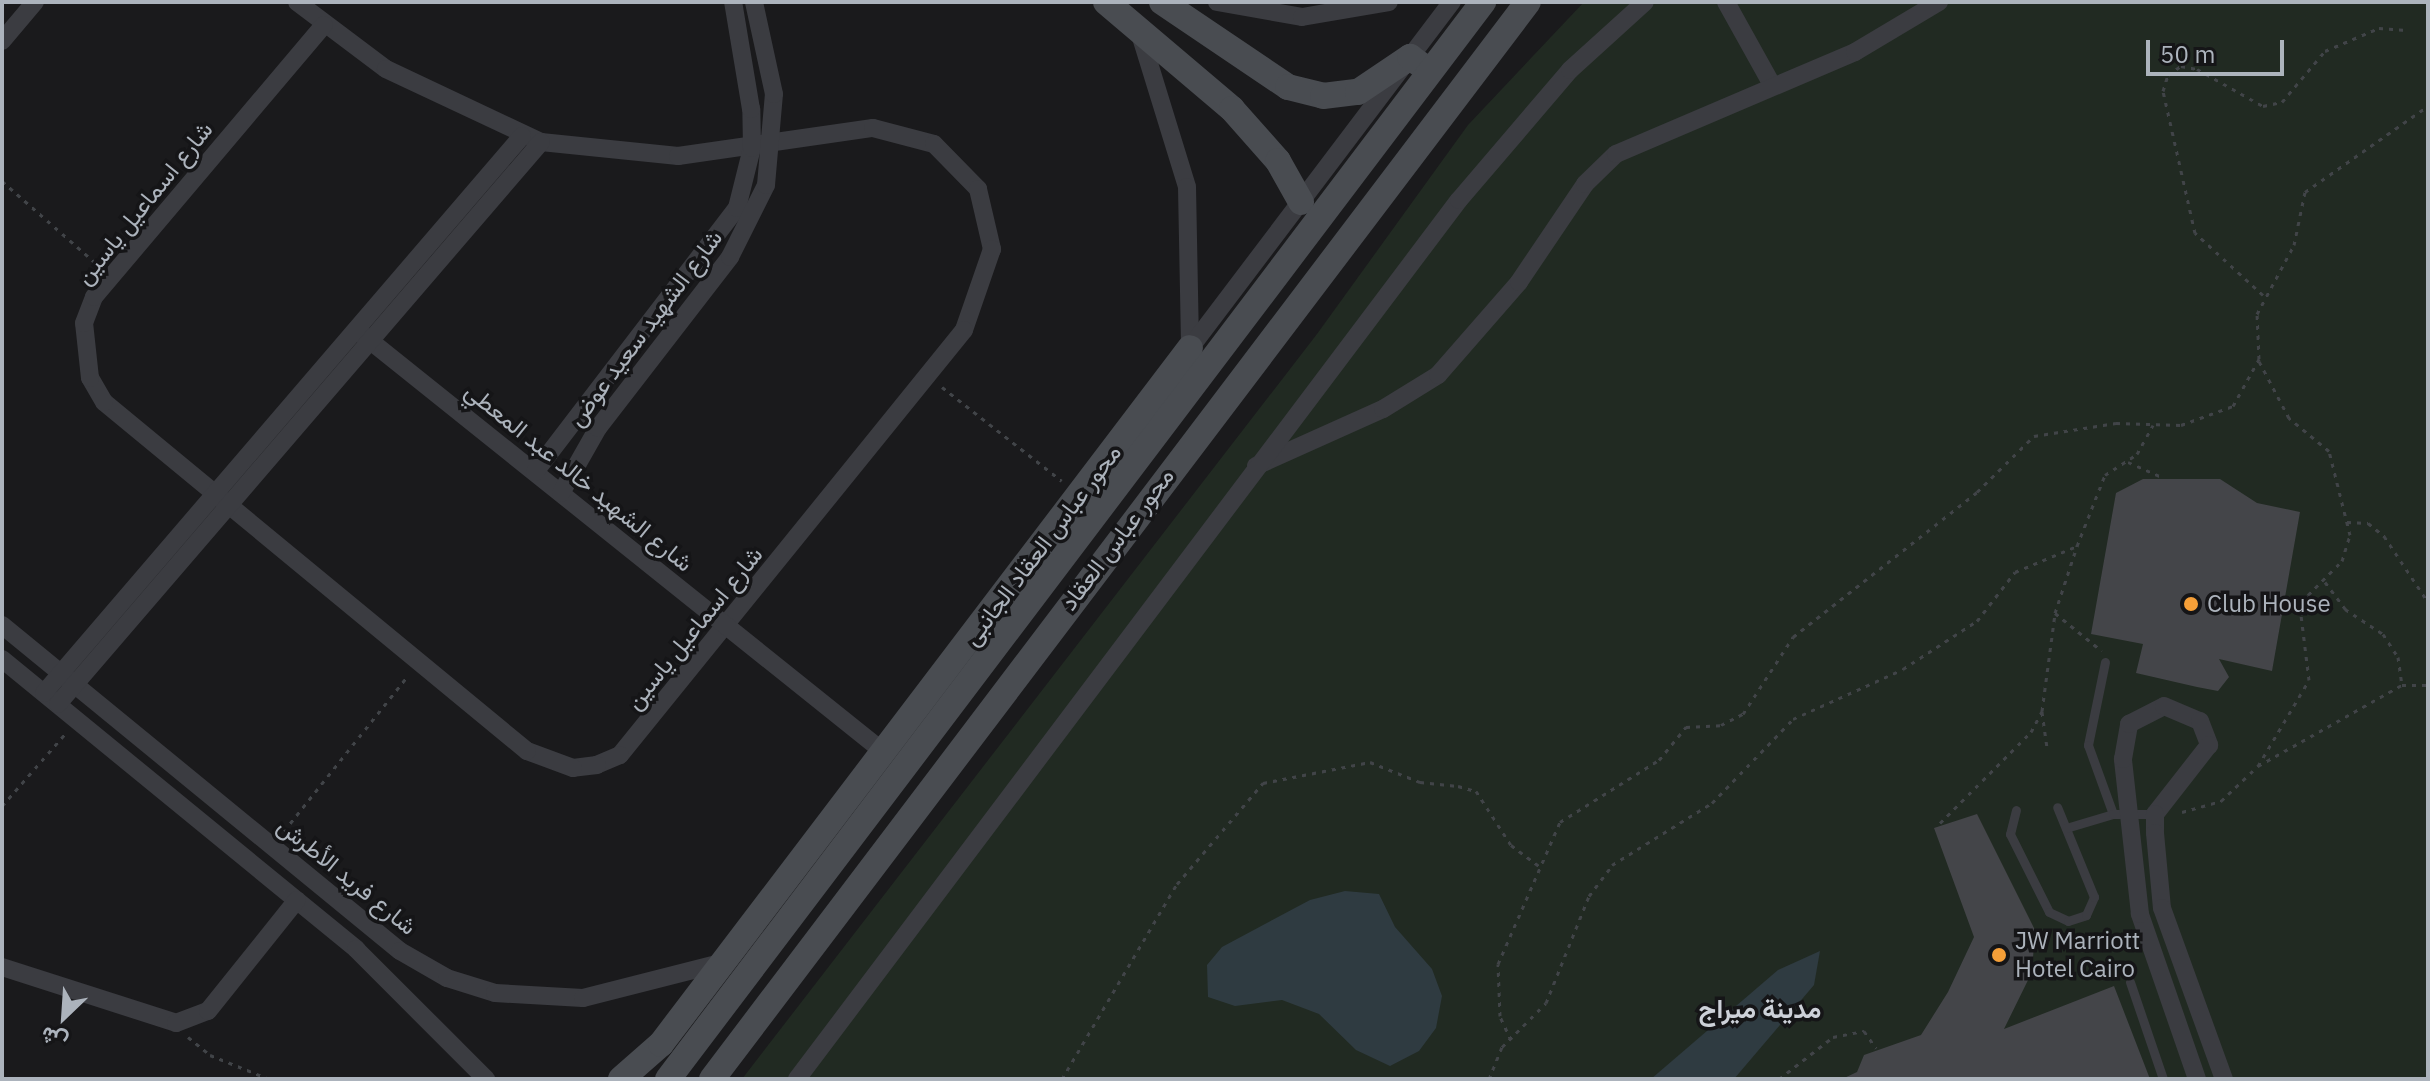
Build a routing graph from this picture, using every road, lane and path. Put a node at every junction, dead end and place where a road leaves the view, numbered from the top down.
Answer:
1 (35, 2) edge
2 (297, 2) edge
3 (733, 2) edge
4 (754, 2) edge
5 (1106, 2) edge
6 (1162, 2) edge
7 (1217, 2) edge
8 (1389, 2) edge
9 (1452, 2) edge
10 (1483, 2) edge
11 (1528, 2) edge
12 (1645, 2) edge
13 (1726, 2) edge
14 (1939, 2) edge
15 (324, 25) junction
16 (2406, 30) dead end
17 (1139, 31) junction
18 (2, 41) edge
19 (1420, 64) junction
20 (1771, 83) junction
21 (2428, 106) edge
22 (522, 136) junction
23 (541, 142) junction
24 (775, 144) junction
25 (752, 148) junction
26 (2, 181) edge
27 (1301, 202) junction
28 (445, 224) junction
29 (460, 238) junction
30 (110, 275) junction
31 (1252, 283) junction
32 (2264, 296) junction
33 (354, 328) junction
34 (372, 342) junction
35 (1190, 348) junction
36 (2259, 359) junction
37 (930, 377) junction
38 (2153, 425) junction
39 (2128, 462) junction
40 (1254, 467) junction
41 (535, 472) junction
42 (2161, 477) dead end
43 (561, 493) junction
44 (1079, 495) junction
45 (222, 500) junction
46 (2347, 522) junction
47 (2077, 546) junction
48 (2325, 582) junction
49 (1043, 590) junction
50 (2428, 602) edge
51 (1062, 612) junction
52 (2055, 613) junction
53 (2, 625) edge
54 (726, 626) junction
55 (2, 659) edge
56 (419, 662) junction
57 (989, 662) junction
58 (2105, 662) joint
59 (1022, 666) junction
60 (68, 679) junction
61 (2402, 685) junction
62 (2428, 685) edge
63 (51, 699) junction
64 (2042, 711) junction
65 (77, 720) junction
66 (2047, 748) dead end
67 (885, 753) junction
68 (2258, 766) junction
69 (2, 806) edge
70 (2057, 807) dead end
71 (2016, 810) dead end
72 (2122, 814) junction
73 (2155, 814) junction
74 (1940, 823) dead end
75 (2066, 828) junction
76 (272, 846) junction
77 (814, 846) junction
78 (837, 862) junction
79 (1539, 866) junction
80 (297, 900) junction
81 (373, 929) junction
82 (356, 949) junction
83 (724, 962) junction
84 (2, 967) edge
85 (2130, 982) dead end
86 (176, 1023) junction
87 (1511, 1040) junction
88 (1876, 1048) dead end
89 (269, 1079) edge
90 (486, 1079) edge
91 (621, 1079) edge
92 (668, 1079) edge
93 (712, 1079) edge
94 (797, 1079) edge
95 (1062, 1079) edge
96 (1489, 1079) edge
97 (1779, 1079) edge
98 (2163, 1079) edge
99 (2197, 1079) edge
100 (2224, 1079) edge

1 - 18 street
2 - 15 street, شارع اسماعيل ياسين
3 - 25 street, شارع الشهيد سعيد عوض
4 - 24 street, شارع الشهيد سعيد عوض
5 - 17 main road
6 - 19 main road
7 - 8 street
9 - 19 street, محور عباس العقاد الجانبى
10 - 19 main road, محور عباس العقاد
11 - 51 main road, محور عباس العقاد
12 - 40 street
13 - 20 street
14 - 20 street
15 - 22 street, شارع اسماعيل ياسين
15 - 30 street, شارع اسماعيل ياسين
16 - 32 path
17 - 27 main road
17 - 35 street
19 - 27 street, محور عباس العقاد الجانبى
19 - 31 main road, محور عباس العقاد
20 - 40 street
21 - 32 path
22 - 23 street, شارع اسماعيل ياسين
22 - 28 street
23 - 25 street, شارع اسماعيل ياسين
23 - 29 street
24 - 25 street, شارع اسماعيل ياسين
24 - 37 street, شارع اسماعيل ياسين
24 - 43 street, شارع الشهيد سعيد عوض
25 - 41 street, شارع الشهيد سعيد عوض
26 - 30 path
27 - 31 street, محور عباس العقاد الجانبى
28 - 29 street
28 - 33 street
29 - 34 street
30 - 45 street, شارع اسماعيل ياسين
31 - 35 street, محور عباس العقاد الجانبى
31 - 49 main road, محور عباس العقاد
32 - 36 path
33 - 34 street, شارع الشهيد خالد عبد المعطي
33 - 45 street
34 - 41 street, شارع الشهيد خالد عبد المعطي
34 - 45 street
35 - 44 main road, محور عباس العقاد الجانبى
36 - 38 path
36 - 46 path
37 - 44 path
37 - 54 street, شارع اسماعيل ياسين
38 - 39 path
38 - 79 path
39 - 42 path
39 - 47 path
40 - 94 street
41 - 43 street, شارع الشهيد خالد عبد المعطي
43 - 54 street, شارع الشهيد خالد عبد المعطي
44 - 67 main road, محور عباس العقاد الجانبى
45 - 56 street, شارع اسماعيل ياسين
45 - 60 street
46 - 48 path
46 - 50 path
47 - 52 path
47 - 87 path
48 - 61 path
48 - 68 path
49 - 51 main road
49 - 57 main road, محور عباس العقاد
51 - 59 main road, محور عباس العقاد
52 - 58 path
52 - 64 path
53 - 60 street, شارع فريد الأطرش
54 - 56 street, شارع اسماعيل ياسين
54 - 67 street, شارع الشهيد خالد عبد المعطي
55 - 63 street, شارع فريد الأطرش
56 - 76 path
57 - 59 main road
57 - 78 main road, محور عباس العقاد
58 - 72 lane
59 - 93 main road, محور عباس العقاد
60 - 63 street
60 - 76 street, شارع فريد الأطرش
61 - 62 path
61 - 68 path
63 - 65 street, شارع فريد الأطرش
64 - 66 path
64 - 74 path
65 - 69 path
65 - 80 street, شارع فريد الأطرش
67 - 77 main road, محور عباس العقاد الجانبى
68 - 73 path
70 - 75 lane
71 - 75 lane
72 - 73 lane
72 - 73 street
72 - 75 lane
72 - 99 street
73 - 100 street
76 - 81 street, شارع فريد الأطرش
77 - 78 main road
77 - 83 main road, محور عباس العقاد الجانبى
78 - 92 main road, محور عباس العقاد
79 - 87 path
79 - 95 path
80 - 82 street, شارع فريد الأطرش
80 - 86 street
81 - 82 street
81 - 83 street, شارع فريد الأطرش
82 - 90 street, شارع فريد الأطرش
83 - 91 main road, محور عباس العقاد الجانبى
84 - 86 street
85 - 98 lane
86 - 89 path
87 - 96 path
88 - 97 path

